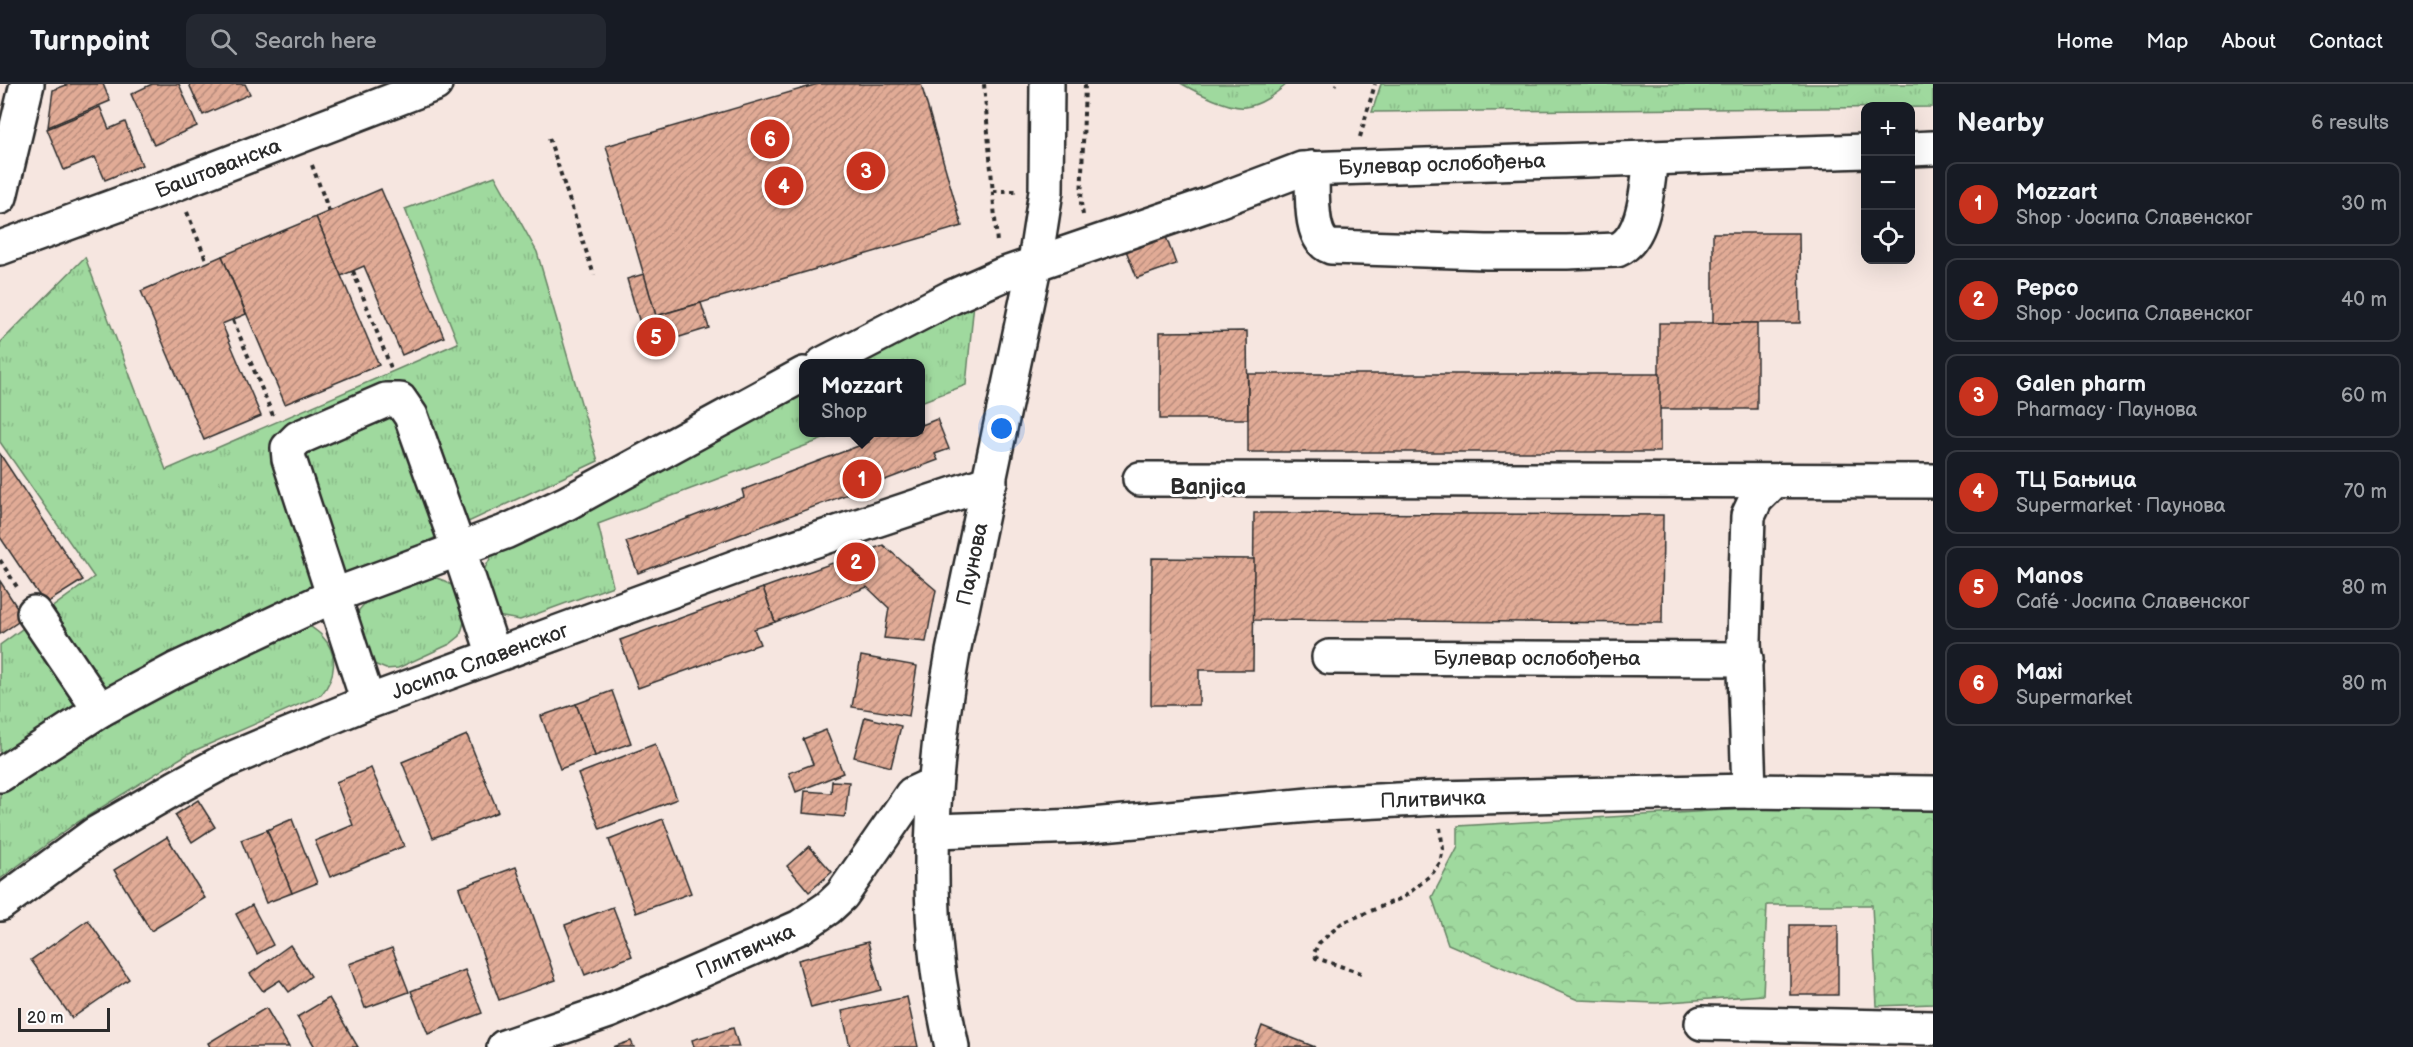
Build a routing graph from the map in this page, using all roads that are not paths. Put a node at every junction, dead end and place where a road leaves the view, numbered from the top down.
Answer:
1 (27, 84) edge
2 (435, 84) edge
3 (1047, 84) edge
4 (1933, 148) edge
5 (1915, 149) edge
6 (1861, 151) edge
7 (1651, 158) junction
8 (1312, 168) junction
9 (0, 197) edge
10 (0, 248) edge
11 (1035, 262) junction
12 (831, 359) edge
13 (799, 377) edge
14 (1140, 479) dead end
15 (1933, 481) edge
16 (990, 482) junction
17 (1773, 482) junction
18 (459, 550) junction
19 (335, 595) junction
20 (34, 613) dead end
21 (494, 655) junction
22 (1329, 657) dead end
23 (1746, 659) junction
24 (368, 702) junction
25 (100, 710) junction
26 (0, 775) edge
27 (934, 786) junction
28 (1749, 791) junction
29 (1933, 793) edge
30 (934, 831) junction
31 (0, 904) edge
32 (1702, 1023) dead end
33 (1933, 1028) edge
34 (504, 1047) edge
35 (951, 1047) edge

1 - 9 street
2 - 10 street, Баштованска
3 - 11 street, Паунова
4 - 5 street
6 - 7 street, Булевар ослобођења
7 - 8 street, Булевар ослобођења
7 - 8 street
8 - 11 street, Булевар ослобођења
11 - 12 street, Булевар ослобођења
11 - 16 street, Паунова
13 - 18 street
14 - 17 street
15 - 17 street
16 - 21 street, Јосипа Славенског
16 - 27 street, Паунова
17 - 23 street
18 - 19 street
18 - 19 street
18 - 21 street
19 - 24 street
19 - 25 street
20 - 25 street
21 - 24 street, Јосипа Славенског
22 - 23 street, Булевар ослобођења
23 - 28 street
24 - 31 street, Јосипа Славенског
25 - 26 street
27 - 30 street, Паунова
27 - 34 street, Плитвичка
28 - 29 street, Плитвичка
28 - 30 street, Плитвичка
30 - 35 street, Паунова
32 - 33 street

